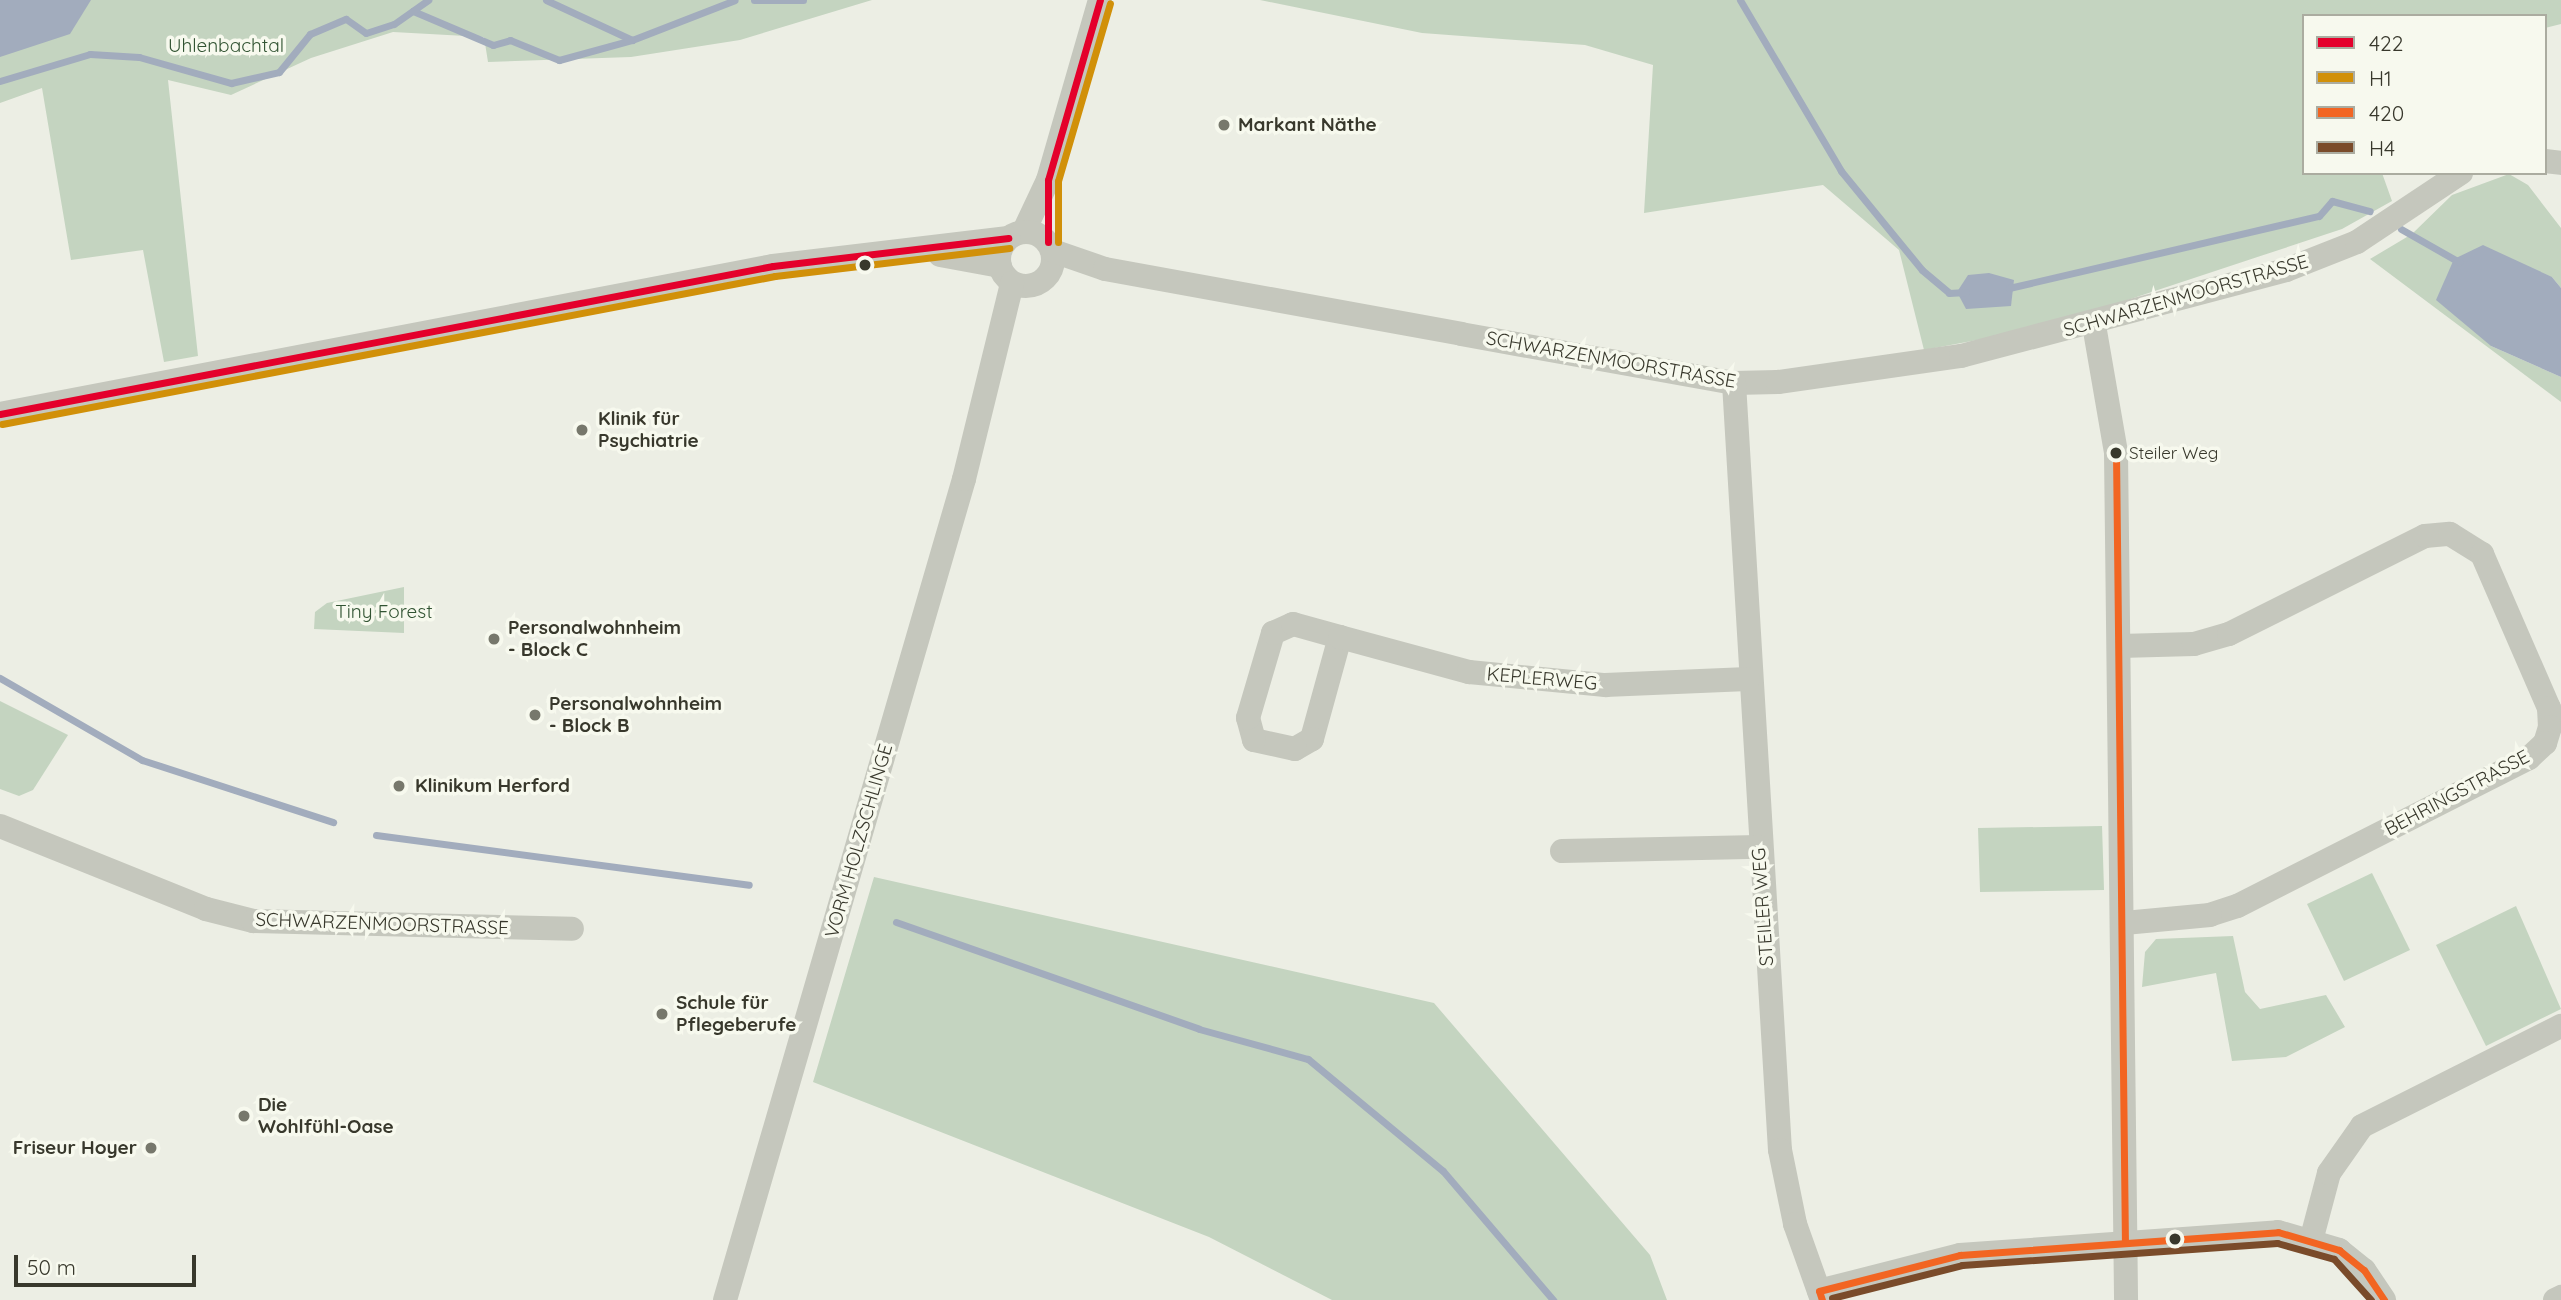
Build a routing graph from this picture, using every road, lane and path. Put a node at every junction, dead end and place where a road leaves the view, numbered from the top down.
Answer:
1 (1100, 0) edge
2 (2458, 175) edge
3 (1048, 180) junction
4 (1016, 235) junction
5 (926, 253) junction
6 (1048, 262) junction
7 (1006, 275) junction
8 (2094, 325) junction
9 (1002, 341) junction
10 (1734, 383) junction
11 (0, 414) edge
12 (1340, 637) junction
13 (2120, 646) junction
14 (1748, 680) junction
15 (0, 826) edge
16 (1759, 847) junction
17 (1562, 851) dead end
18 (2124, 923) junction
19 (572, 929) dead end
20 (2561, 1026) edge
21 (2312, 1237) junction
22 (2124, 1243) junction
23 (1820, 1295) edge
24 (2561, 1297) edge
25 (725, 1300) edge
26 (2126, 1300) edge
27 (2384, 1300) edge
28 (2555, 1300) edge

1 - 3 street
2 - 8 street, SCHWARZENMOORSTRASSE
3 - 4 street
3 - 6 street
4 - 5 street, SCHWARZENMOORSTRASSE
4 - 6 street, SCHWARZENMOORSTRASSE
4 - 7 street
5 - 7 street, SCHWARZENMOORSTRASSE
5 - 11 street, SCHWARZENMOORSTRASSE
6 - 7 street, SCHWARZENMOORSTRASSE
6 - 9 street, VORM HOLZSCHLINGE
6 - 10 street, SCHWARZENMOORSTRASSE
7 - 9 street, VORM HOLZSCHLINGE
8 - 10 street, SCHWARZENMOORSTRASSE
8 - 13 street
9 - 25 street, VORM HOLZSCHLINGE
10 - 14 street, STEILER WEG
12 - 12 street, KEPLERWEG
12 - 14 street, KEPLERWEG
13 - 18 street
13 - 18 street, BEHRINGSTRASSE
14 - 16 street, STEILER WEG
15 - 19 street, SCHWARZENMOORSTRASSE
16 - 17 street
16 - 23 street, STEILER WEG
18 - 22 street
20 - 21 street
21 - 22 street
21 - 27 street
22 - 23 street
22 - 26 street
24 - 28 street

